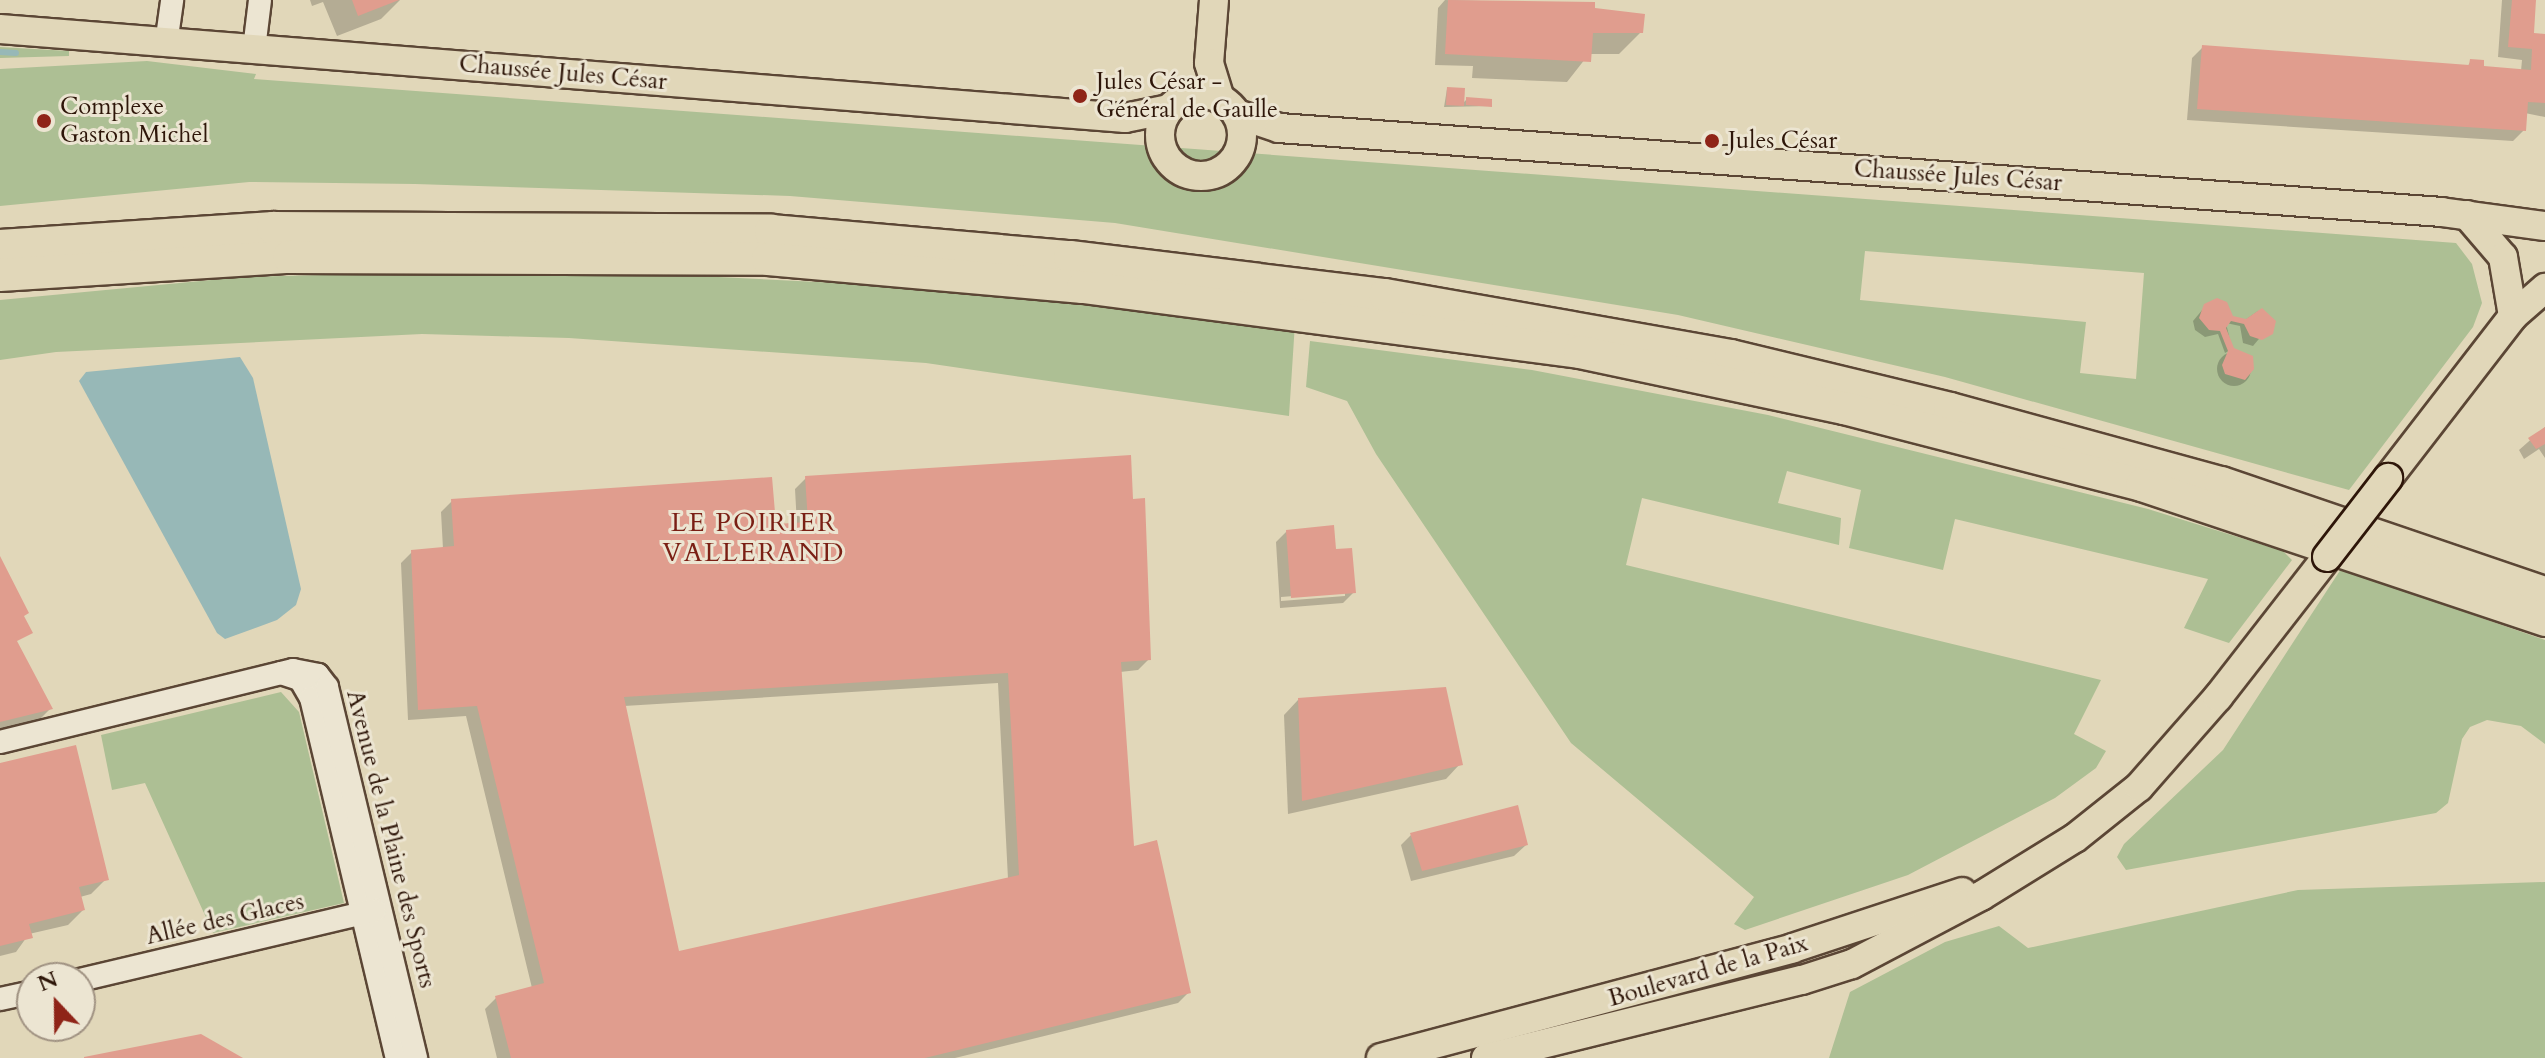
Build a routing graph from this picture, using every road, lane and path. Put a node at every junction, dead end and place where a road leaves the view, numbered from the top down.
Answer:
1 (172, 0) edge
2 (260, 0) edge
3 (1214, 0) edge
4 (0, 29) edge
5 (168, 30) dead end
6 (254, 49) junction
7 (1209, 63) junction
8 (1179, 102) junction
9 (1229, 106) junction
10 (1125, 118) junction
11 (1279, 128) junction
12 (1160, 143) junction
13 (1241, 146) junction
14 (2467, 215) junction
15 (2544, 227) edge
16 (0, 246) edge
17 (0, 275) edge
18 (2544, 290) edge
19 (2513, 316) junction
20 (2545, 593) edge
21 (2545, 620) edge
22 (0, 742) edge
23 (2029, 865) junction
24 (372, 911) junction
25 (96, 976) edge
26 (397, 1058) edge
27 (416, 1058) edge
28 (1381, 1058) edge
29 (1486, 1058) edge

1 - 5 street
2 - 6 street
3 - 7 main road
4 - 6 main road, Chaussée Jules César
6 - 10 main road, Chaussée Jules César
7 - 8 main road
7 - 9 main road
8 - 9 main road
8 - 10 main road, Chaussée Jules César
8 - 12 main road
9 - 11 main road, Chaussée Jules César
9 - 13 main road
10 - 12 main road
11 - 13 main road, Chaussée Jules César
11 - 14 main road, Chaussée Jules César
12 - 13 main road
14 - 15 main road, Chaussée Jules César
14 - 19 main road
16 - 20 highway
17 - 21 highway
18 - 19 main road, Boulevard de la Paix
19 - 23 main road, Boulevard de la Paix, bridge
22 - 24 street, Avenue de la Plaine des Sports
23 - 28 main road, Boulevard de la Paix
23 - 29 main road, Boulevard de la Paix
24 - 25 street, Allée des Glaces
24 - 26 street, Avenue de la Plaine des Sports
24 - 27 street, Avenue de la Plaine des Sports

